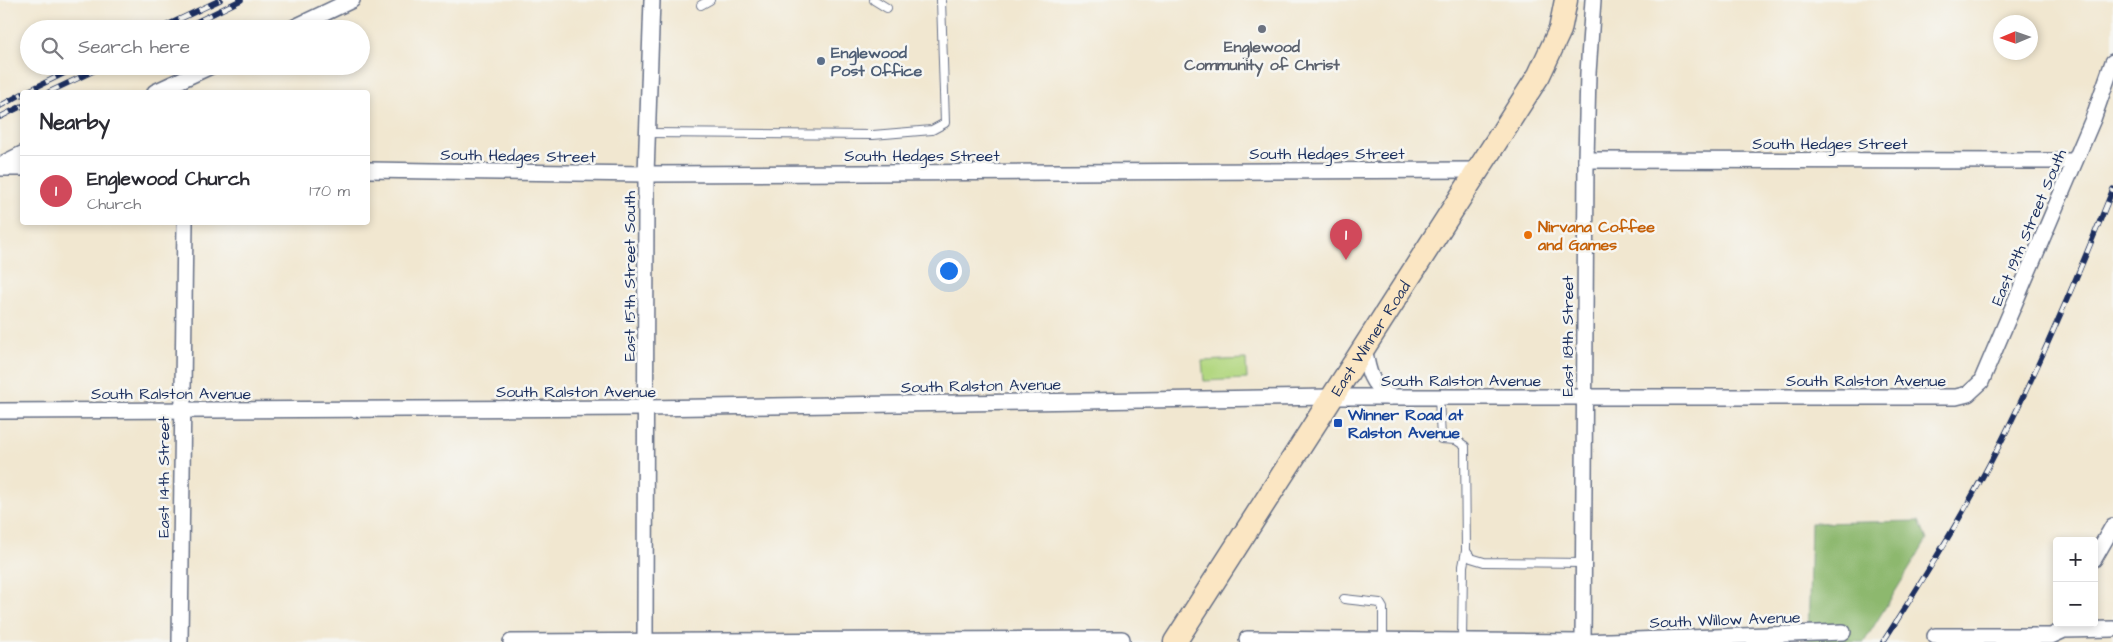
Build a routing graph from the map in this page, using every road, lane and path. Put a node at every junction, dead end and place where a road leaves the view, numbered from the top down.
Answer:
1 (352, 0) edge
2 (652, 0) edge
3 (710, 0) edge
4 (874, 0) edge
5 (941, 0) edge
6 (1566, 0) edge
7 (1579, 0) edge
8 (1593, 0) edge
9 (701, 5) dead end
10 (888, 8) dead end
11 (310, 20) edge
12 (1560, 30) junction
13 (2113, 62) edge
14 (192, 75) edge
15 (159, 90) edge
16 (648, 133) junction
17 (20, 155) edge
18 (1586, 160) junction
19 (2074, 161) junction
20 (0, 166) edge
21 (20, 168) edge
22 (370, 170) edge
23 (1477, 170) junction
24 (646, 174) junction
25 (185, 225) edge
26 (1364, 347) junction
27 (1962, 396) joint
28 (1331, 397) junction
29 (1389, 397) junction
30 (1438, 397) junction
31 (1585, 397) junction
32 (646, 408) junction
33 (0, 411) edge
34 (181, 411) junction
35 (2113, 526) edge
36 (1466, 551) junction
37 (2098, 552) edge
38 (1584, 563) junction
39 (1344, 599) dead end
40 (2113, 629) edge
41 (1843, 632) dead end
42 (2052, 634) edge
43 (1935, 636) dead end
44 (1122, 639) dead end
45 (1247, 639) dead end
46 (1383, 640) junction
47 (645, 641) edge
48 (1462, 641) junction
49 (180, 642) edge
50 (511, 642) edge
51 (1175, 642) edge
52 (1583, 642) edge

1 - 11 street
2 - 16 street, East 15th Street South
3 - 9 lane
4 - 10 lane
5 - 16 lane
6 - 12 street, East Winner Road
7 - 12 street, East Winner Road
8 - 18 street, East 18th Street
12 - 23 street, East Winner Road
13 - 19 street, East 19th Street South
14 - 15 street
16 - 24 street, East 15th Street South
17 - 20 street
18 - 19 street, South Hedges Street
18 - 31 street, East 18th Street
19 - 27 street, East 19th Street South
20 - 21 street
22 - 24 street, South Hedges Street
23 - 24 street, South Hedges Street
23 - 26 street, East Winner Road
24 - 32 street, East 15th Street South
25 - 34 street, East 14th Street
26 - 28 street, East Winner Road
26 - 29 street
27 - 31 street, South Ralston Avenue
28 - 29 street, South Ralston Avenue
28 - 32 street, South Ralston Avenue
28 - 51 street, East Winner Road
29 - 30 street, South Ralston Avenue
30 - 31 street, South Ralston Avenue
30 - 36 lane
31 - 38 street, East 18th Street
32 - 34 street, South Ralston Avenue
32 - 47 street, East 15th Street South
33 - 34 street, South Ralston Avenue
34 - 49 street, East 14th Street
35 - 37 street
36 - 38 lane
36 - 48 lane
38 - 52 street, East 18th Street
39 - 46 lane
40 - 42 street
41 - 52 street, South Willow Avenue
42 - 43 street
44 - 47 street
45 - 46 street, South Willow Avenue
46 - 48 street, South Willow Avenue
47 - 50 street
48 - 52 street, South Willow Avenue

